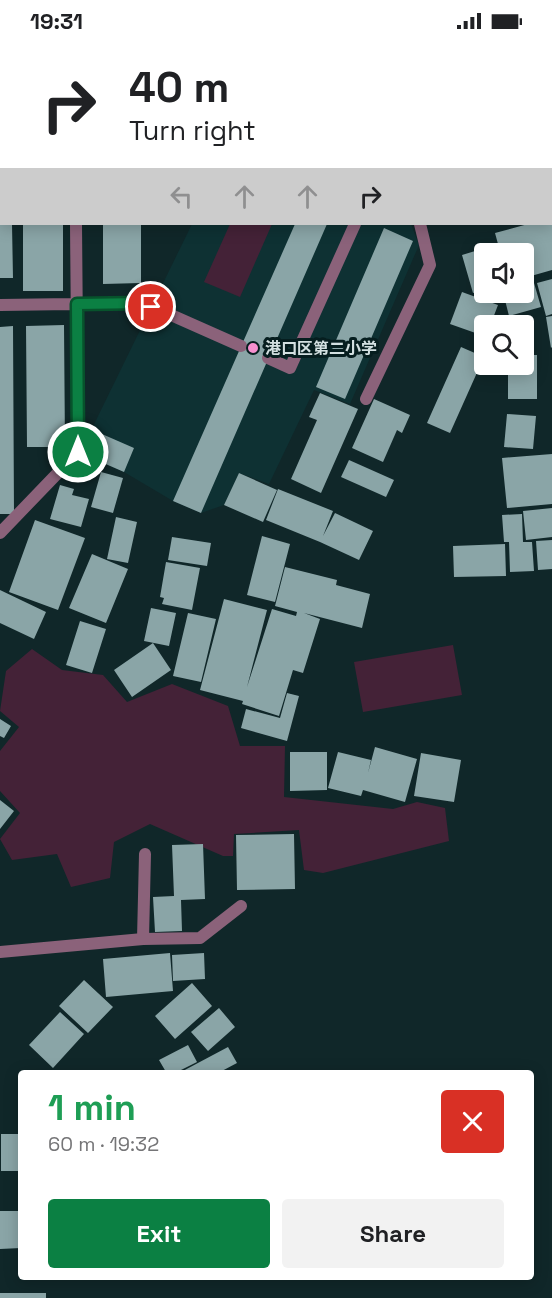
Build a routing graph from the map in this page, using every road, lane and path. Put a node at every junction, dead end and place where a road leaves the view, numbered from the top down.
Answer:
1 (76, 225) edge
2 (355, 225) edge
3 (420, 225) edge
4 (77, 304) junction
5 (0, 305) edge
6 (241, 346) dead end
7 (268, 358) dead end
8 (366, 399) dead end
9 (0, 533) edge
10 (145, 854) dead end
11 (242, 906) dead end
12 (142, 939) junction
13 (0, 952) edge

1 - 4 lane
2 - 7 lane
3 - 8 lane
4 - 5 lane
4 - 6 lane
4 - 9 lane
10 - 12 lane
11 - 12 lane
12 - 13 lane

